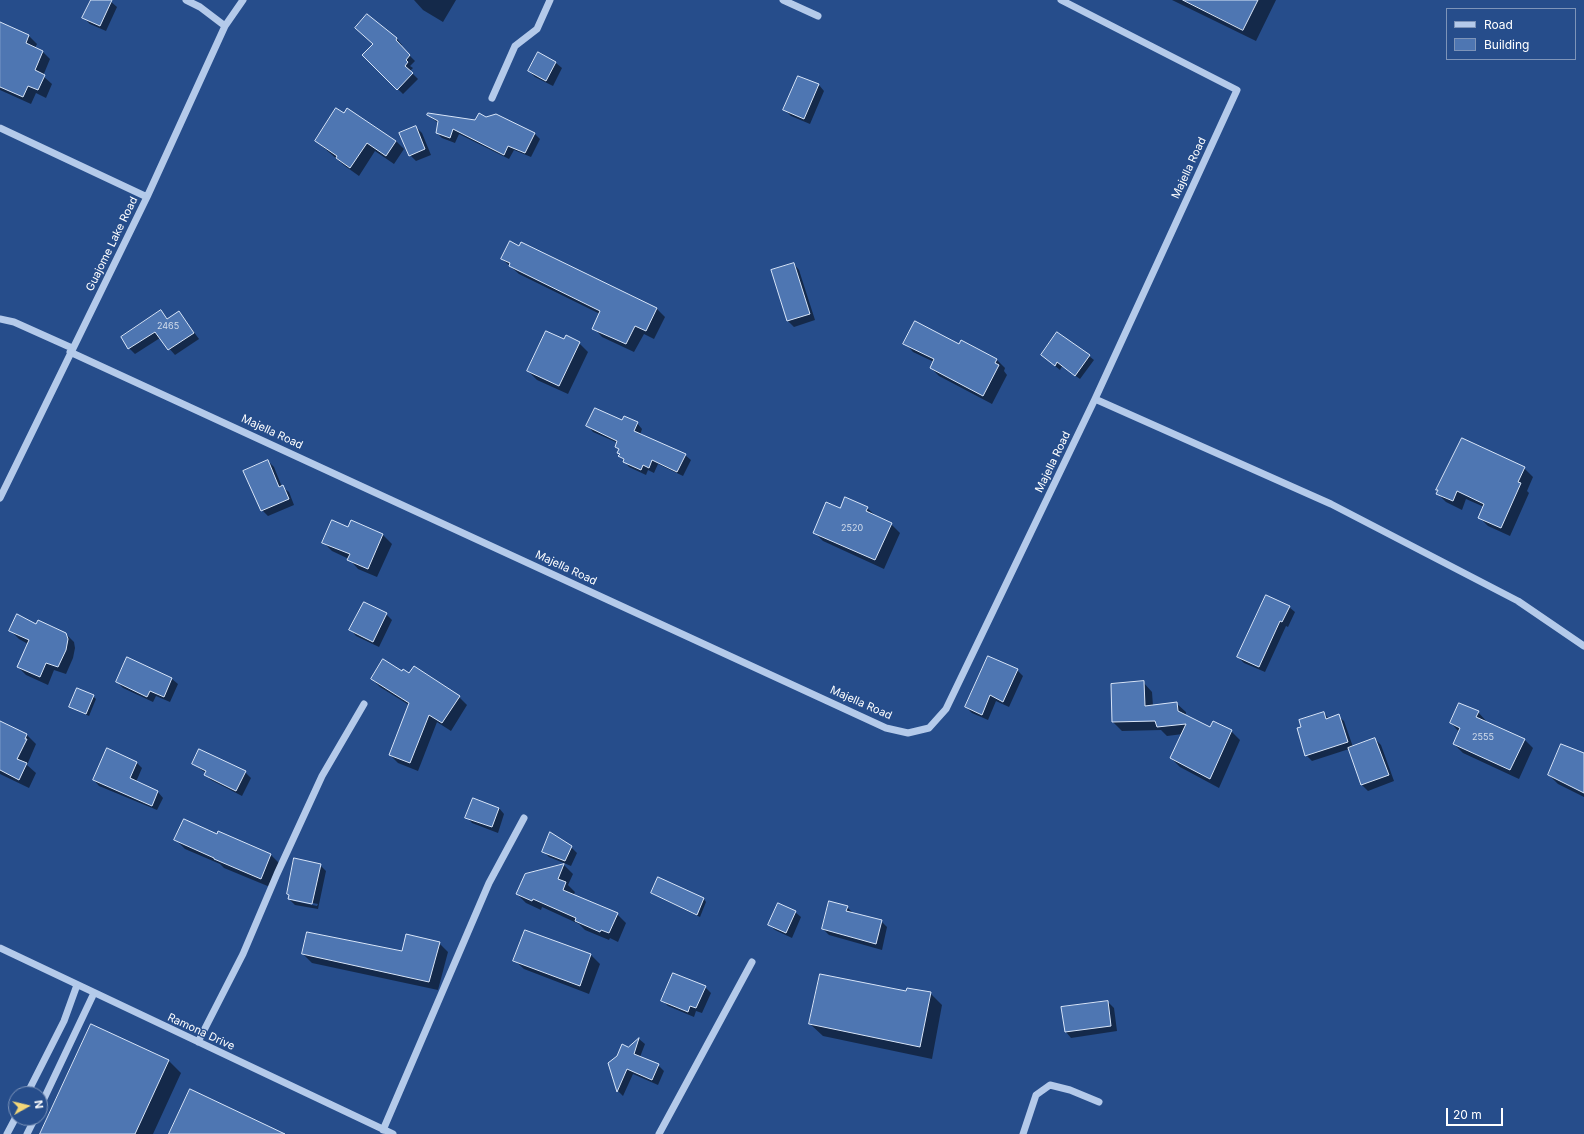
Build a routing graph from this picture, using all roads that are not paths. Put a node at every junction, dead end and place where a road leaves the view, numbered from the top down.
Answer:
1 (186, 0) edge
2 (243, 0) edge
3 (550, 0) edge
4 (783, 0) edge
5 (1061, 0) edge
6 (818, 16) dead end
7 (225, 26) junction
8 (492, 98) dead end
9 (0, 128) edge
10 (147, 197) junction
11 (0, 319) edge
12 (71, 350) junction
13 (1095, 398) junction
14 (0, 498) edge
15 (1584, 646) edge
16 (364, 704) dead end
17 (524, 818) dead end
18 (0, 948) edge
19 (752, 962) dead end
20 (78, 985) junction
21 (94, 993) junction
22 (198, 1042) junction
23 (31, 1086) edge
24 (48, 1090) edge
25 (1099, 1102) dead end
26 (383, 1130) junction
27 (393, 1134) edge
28 (658, 1134) edge
29 (1023, 1134) edge

1 - 7 street
2 - 7 street, Guajome Lake Road
3 - 8 street
4 - 6 street
5 - 13 street, Majella Road
7 - 10 street, Guajome Lake Road
9 - 10 street
10 - 12 street, Guajome Lake Road
11 - 12 street, Majella Road
12 - 13 street, Majella Road
12 - 14 street, Guajome Lake Road
13 - 15 street
16 - 22 street
17 - 26 street
18 - 20 street, Ramona Drive
19 - 28 street
20 - 21 street, Ramona Drive
20 - 23 street
21 - 22 street, Ramona Drive
21 - 24 street
22 - 26 street, Ramona Drive
25 - 29 street
26 - 27 street, Ramona Drive

